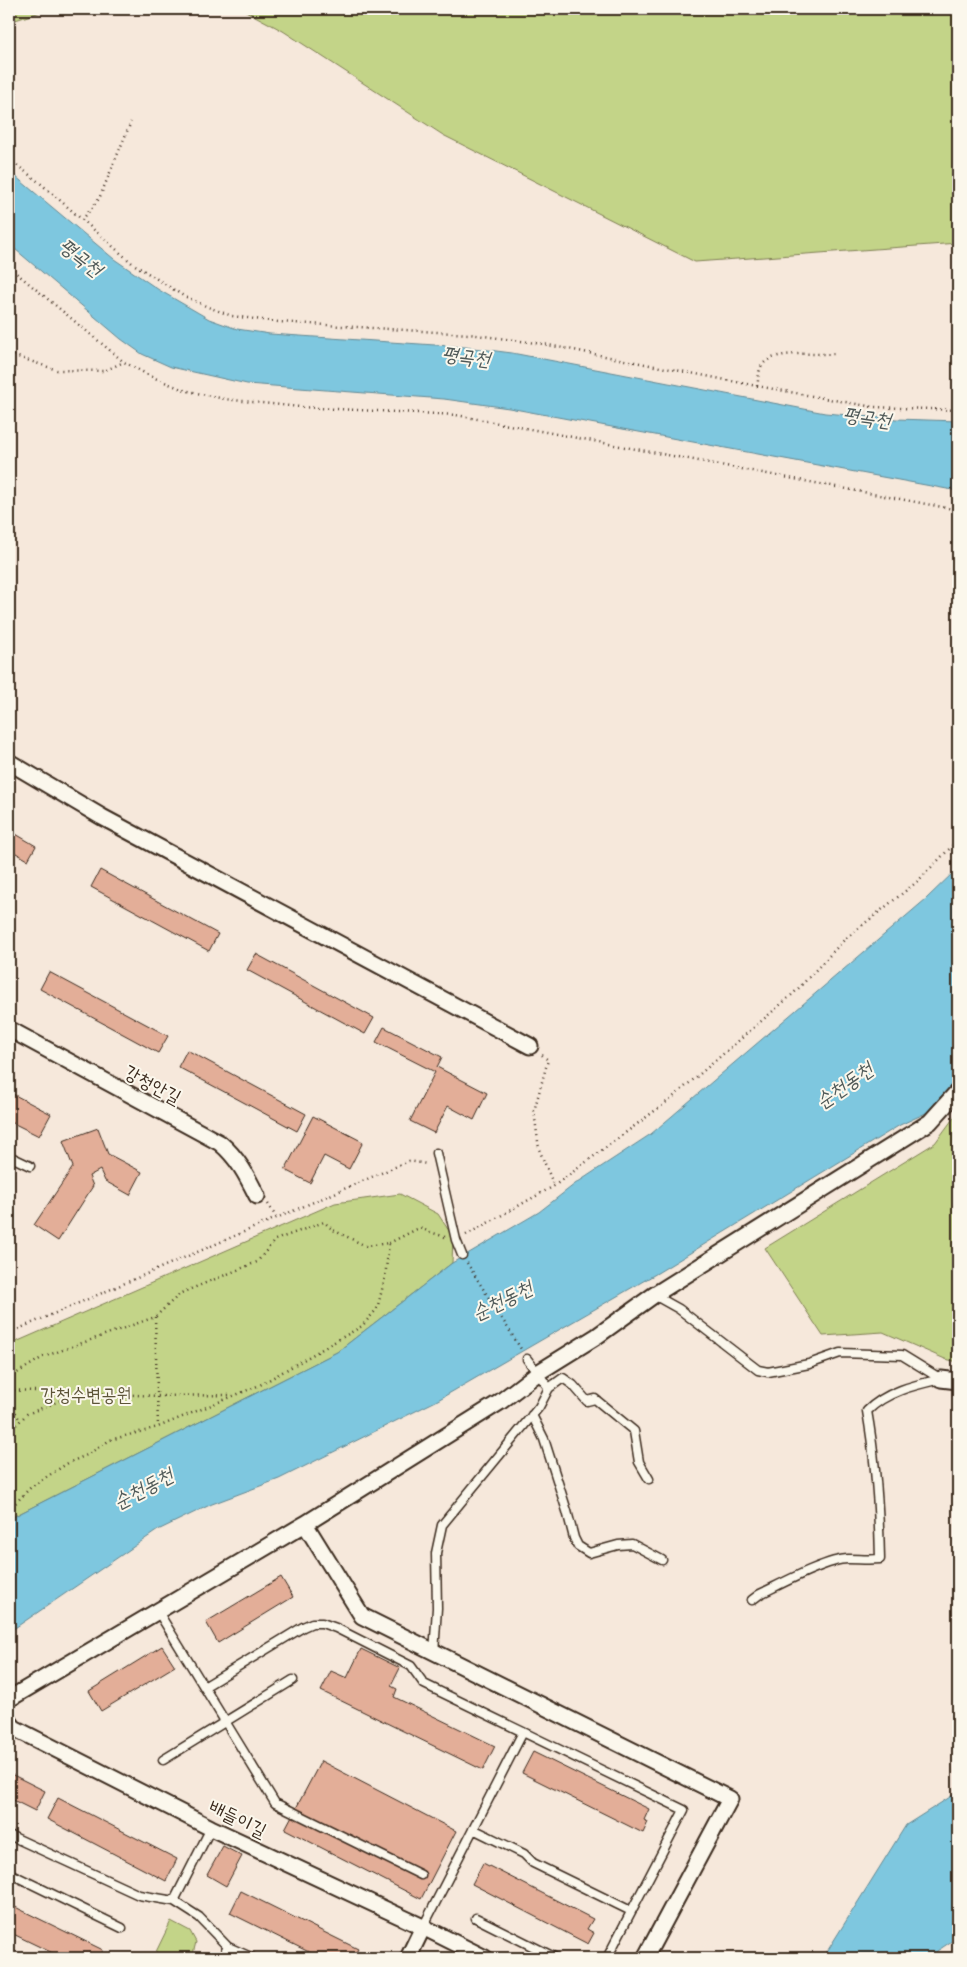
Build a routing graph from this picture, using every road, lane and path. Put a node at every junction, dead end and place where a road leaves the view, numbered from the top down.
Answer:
1 (131, 122) dead end
2 (9, 159) edge
3 (82, 220) junction
4 (9, 267) edge
5 (9, 354) edge
6 (834, 354) dead end
7 (124, 362) junction
8 (757, 386) junction
9 (958, 410) edge
10 (958, 510) edge
11 (9, 762) edge
12 (958, 840) edge
13 (9, 1029) edge
14 (530, 1046) joint
15 (958, 1091) edge
16 (436, 1152) dead end
17 (9, 1156) edge
18 (30, 1166) dead end
19 (440, 1166) junction
20 (554, 1186) junction
21 (257, 1196) dead end
22 (456, 1240) junction
23 (389, 1243) junction
24 (462, 1255) joint
25 (654, 1295) junction
26 (155, 1317) junction
27 (9, 1333) edge
28 (527, 1359) joint
29 (539, 1372) junction
30 (9, 1378) edge
31 (941, 1379) junction
32 (958, 1381) edge
33 (550, 1388) junction
34 (9, 1390) edge
35 (94, 1393) junction
36 (235, 1395) junction
37 (157, 1396) junction
38 (9, 1399) edge
39 (532, 1415) junction
40 (20, 1421) junction
41 (158, 1428) junction
42 (9, 1432) edge
43 (648, 1479) dead end
44 (9, 1510) edge
45 (305, 1524) junction
46 (662, 1560) dead end
47 (752, 1600) dead end
48 (157, 1610) junction
49 (434, 1653) junction
50 (293, 1680) dead end
51 (204, 1687) junction
52 (9, 1700) edge
53 (9, 1721) edge
54 (225, 1722) junction
55 (523, 1732) junction
56 (163, 1760) dead end
57 (211, 1828) junction
58 (473, 1829) junction
59 (9, 1835) edge
60 (9, 1873) edge
61 (421, 1875) dead end
62 (174, 1901) junction
63 (631, 1911) junction
64 (476, 1918) dead end
65 (423, 1927) junction
66 (122, 1928) dead end
67 (228, 1947) junction
68 (222, 1958) edge
69 (253, 1958) edge
70 (408, 1958) edge
71 (485, 1958) edge
72 (556, 1958) edge
73 (607, 1958) edge
74 (645, 1958) edge

1 - 3 path
2 - 3 path
3 - 8 path
4 - 7 path
5 - 7 path
6 - 8 path
7 - 10 path
8 - 9 path
11 - 14 street
12 - 20 path
13 - 21 street, 강청안길
14 - 20 path
15 - 25 street
16 - 19 lane
17 - 18 lane
19 - 22 lane
19 - 27 path
20 - 22 path
22 - 23 path
22 - 24 lane
23 - 26 path
23 - 36 path
24 - 28 path
25 - 29 street
25 - 31 lane
26 - 30 path
26 - 37 path
28 - 29 lane
29 - 33 lane
29 - 45 street
31 - 32 street
31 - 47 lane
33 - 39 lane
33 - 43 lane
34 - 35 path
35 - 37 path
35 - 40 path
36 - 37 path
36 - 41 path
37 - 41 path
38 - 40 path
39 - 46 lane
39 - 49 lane
40 - 42 path
41 - 44 path
45 - 48 street
45 - 49 street
48 - 51 lane
48 - 52 street
49 - 74 street
50 - 54 lane
51 - 54 lane
51 - 55 lane
53 - 57 street, 배들이길
54 - 56 lane
54 - 61 lane
55 - 58 lane
55 - 63 lane
57 - 62 lane
57 - 65 street, 배들이길
58 - 63 lane
58 - 65 lane
59 - 62 lane
60 - 66 lane
62 - 67 lane
63 - 73 lane
64 - 72 lane
65 - 70 street
65 - 71 street, 배들이길
67 - 68 lane
67 - 69 lane

